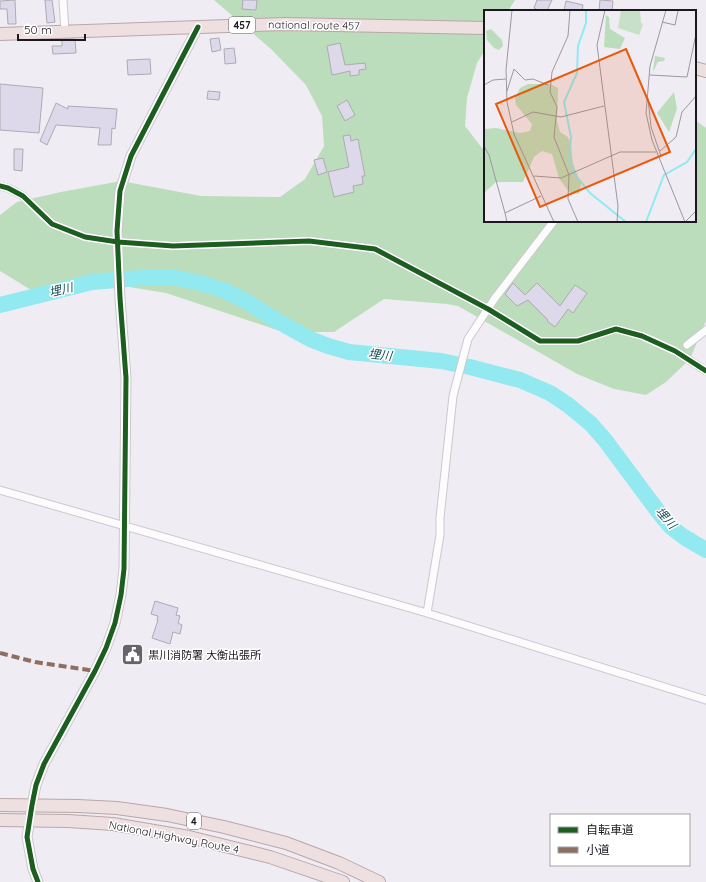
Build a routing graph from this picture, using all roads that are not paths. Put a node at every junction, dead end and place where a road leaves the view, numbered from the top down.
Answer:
1 (63, 0) edge
2 (198, 27) junction
3 (484, 28) edge
4 (65, 32) junction
5 (0, 34) edge
6 (696, 68) edge
7 (706, 71) edge
8 (0, 186) edge
9 (553, 222) edge
10 (118, 245) junction
11 (488, 309) junction
12 (706, 330) edge
13 (687, 345) dead end
14 (706, 371) edge
15 (0, 490) edge
16 (124, 526) junction
17 (427, 613) junction
18 (706, 700) edge
19 (0, 805) edge
20 (32, 805) junction
21 (0, 820) edge
22 (30, 821) junction
23 (38, 882) edge
24 (343, 882) edge
25 (379, 882) edge

1 - 4 street
2 - 3 highway, national route 457 / 457
2 - 4 highway, national route 457 / 457
2 - 10 street
4 - 5 highway, national route 457 / 457
6 - 7 highway
8 - 10 street
9 - 11 street
10 - 11 street
10 - 16 street
11 - 14 street
11 - 17 street
12 - 13 street
15 - 16 street
16 - 17 street
16 - 20 street
17 - 18 street
19 - 20 highway, National Highway Route 4 / 4
20 - 22 street
20 - 25 highway, National Highway Route 4 / 4
21 - 22 highway, National Highway Route 4 / 4
22 - 23 street
22 - 24 highway, National Highway Route 4 / 4

